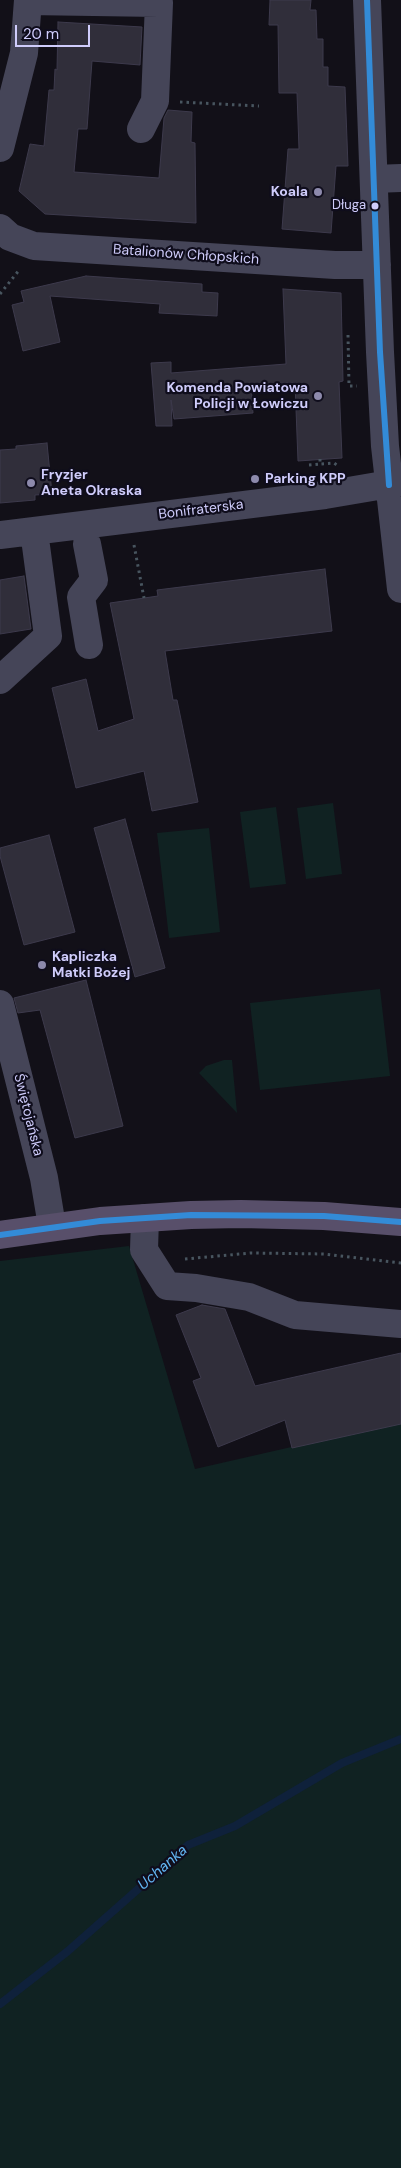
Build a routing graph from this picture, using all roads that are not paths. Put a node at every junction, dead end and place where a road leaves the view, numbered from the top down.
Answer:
1 (28, 0) edge
2 (367, 0) edge
3 (141, 130) dead end
4 (0, 148) edge
5 (401, 178) edge
6 (374, 179) junction
7 (0, 228) edge
8 (377, 265) junction
9 (395, 484) edge
10 (34, 531) junction
11 (0, 535) edge
12 (88, 544) dead end
13 (401, 589) edge
14 (89, 645) dead end
15 (0, 680) edge
16 (0, 1004) edge
17 (145, 1218) junction
18 (401, 1222) edge
19 (52, 1226) junction
20 (0, 1235) edge
21 (401, 1324) edge

1 - 3 street
1 - 4 street
2 - 6 street
5 - 6 street
6 - 8 street
7 - 8 street, Batalionów Chłopskich
8 - 9 street
9 - 10 street, Bonifraterska
9 - 13 street
10 - 11 street, Bonifraterska
10 - 15 street
12 - 14 street
16 - 19 street, Świętojańska
17 - 18 main road
17 - 19 main road
17 - 21 street
19 - 20 main road

